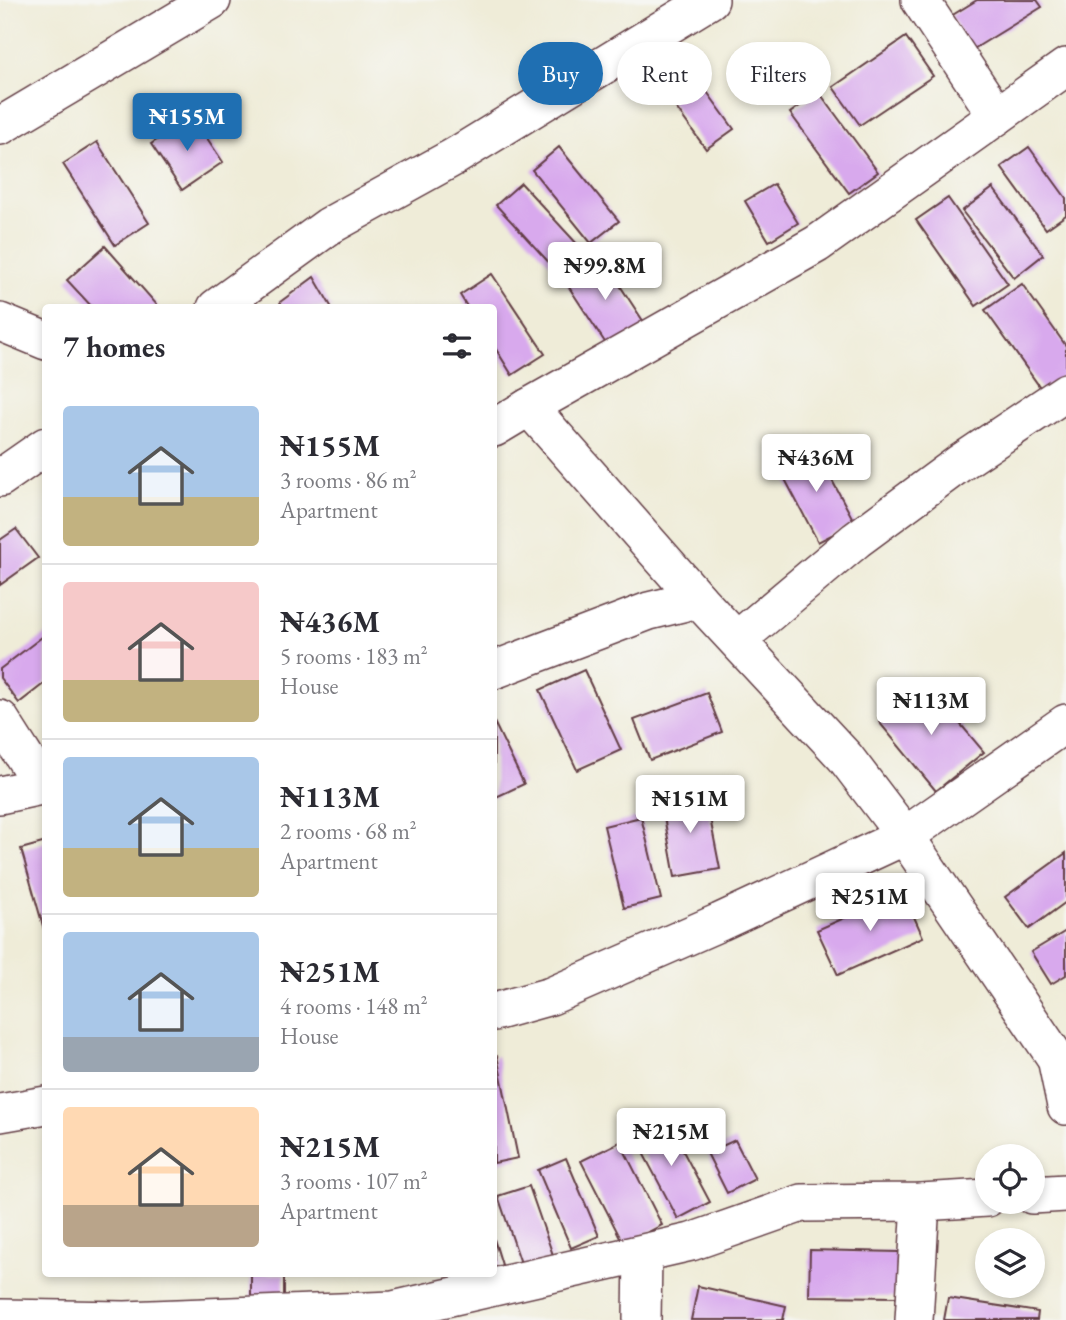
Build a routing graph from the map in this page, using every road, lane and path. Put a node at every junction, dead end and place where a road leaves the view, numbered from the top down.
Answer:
1 (212, 0) edge
2 (710, 0) edge
3 (920, 0) edge
4 (1066, 67) edge
5 (997, 116) junction
6 (0, 126) edge
7 (222, 304) edge
8 (0, 322) edge
9 (42, 339) edge
10 (1066, 392) edge
11 (529, 407) junction
12 (497, 426) edge
13 (42, 449) edge
14 (0, 478) edge
15 (698, 599) junction
16 (737, 640) junction
17 (497, 669) edge
18 (0, 719) edge
19 (1066, 723) edge
20 (40, 771) edge
21 (0, 795) edge
22 (905, 836) junction
23 (497, 1011) edge
24 (1061, 1055) edge
25 (42, 1106) edge
26 (1066, 1106) edge
27 (0, 1114) edge
28 (1066, 1193) edge
29 (1045, 1194) edge
30 (975, 1199) edge
31 (921, 1202) junction
32 (643, 1254) junction
33 (393, 1315) edge
34 (0, 1318) edge
35 (125, 1320) edge
36 (642, 1320) edge
37 (914, 1320) edge

1 - 6 street
2 - 7 street
3 - 5 street
4 - 5 street
5 - 11 street
8 - 9 street
10 - 16 street
11 - 12 street
11 - 15 street
13 - 14 street
15 - 16 street
15 - 17 street
16 - 22 street
18 - 20 street
19 - 22 street
20 - 21 street
22 - 23 street
22 - 24 street
24 - 26 street
25 - 27 street
28 - 29 street
30 - 31 street
31 - 32 street
31 - 37 street
32 - 33 street
32 - 36 street
33 - 35 street
34 - 35 street

